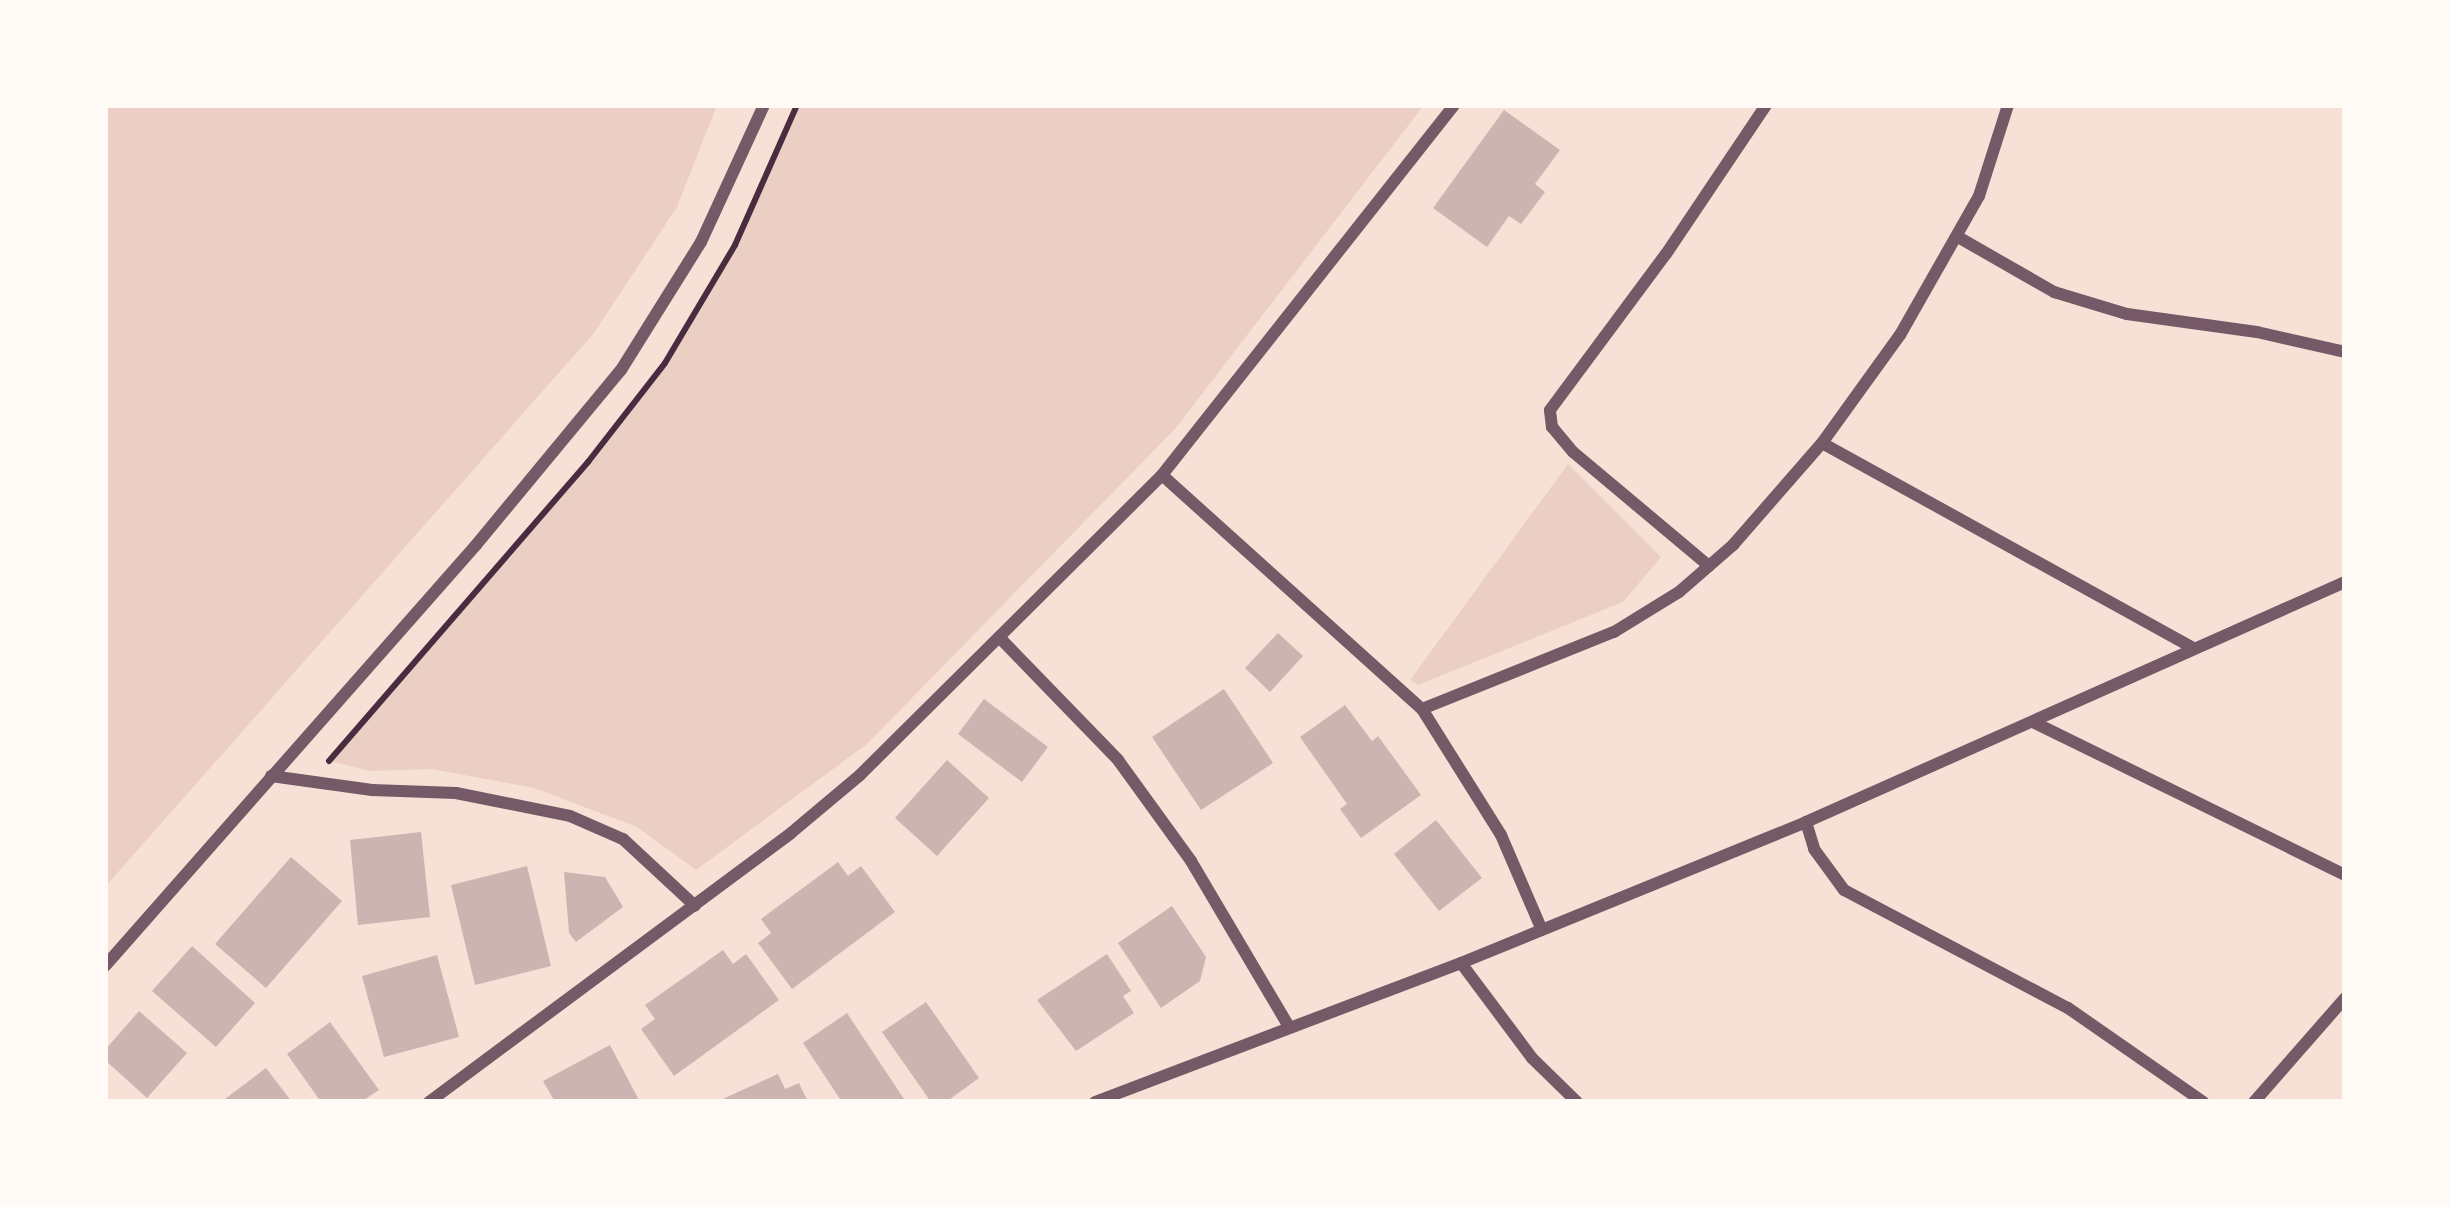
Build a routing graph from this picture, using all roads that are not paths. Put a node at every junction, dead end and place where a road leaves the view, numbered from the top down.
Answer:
1 (764, 105) edge
2 (1454, 105) edge
3 (1766, 105) edge
4 (2008, 105) edge
5 (1958, 237) junction
6 (2345, 352) edge
7 (1822, 443) junction
8 (1162, 475) junction
9 (1708, 566) junction
10 (2342, 585) edge
11 (999, 637) junction
12 (2191, 647) junction
13 (1422, 709) junction
14 (2035, 722) junction
15 (271, 776) junction
16 (1806, 822) junction
17 (2345, 875) edge
18 (694, 906) junction
19 (1542, 930) junction
20 (1461, 963) junction
21 (105, 966) edge
22 (2345, 998) edge
23 (1289, 1027) junction
24 (429, 1102) edge
25 (1095, 1102) edge
26 (1577, 1102) edge
27 (2203, 1102) edge
28 (2254, 1102) edge

1 - 15 street
2 - 8 street
3 - 9 street
4 - 5 street
5 - 6 street
5 - 7 street
7 - 9 street
7 - 12 street
8 - 11 street
8 - 13 street
9 - 13 street
10 - 12 street
11 - 18 street
11 - 23 street
12 - 14 street
13 - 19 street
14 - 16 street
14 - 17 street
15 - 18 street
15 - 21 street
16 - 19 street
16 - 27 street
18 - 24 street
19 - 20 street
20 - 23 street
20 - 26 street
22 - 28 street
23 - 25 street

